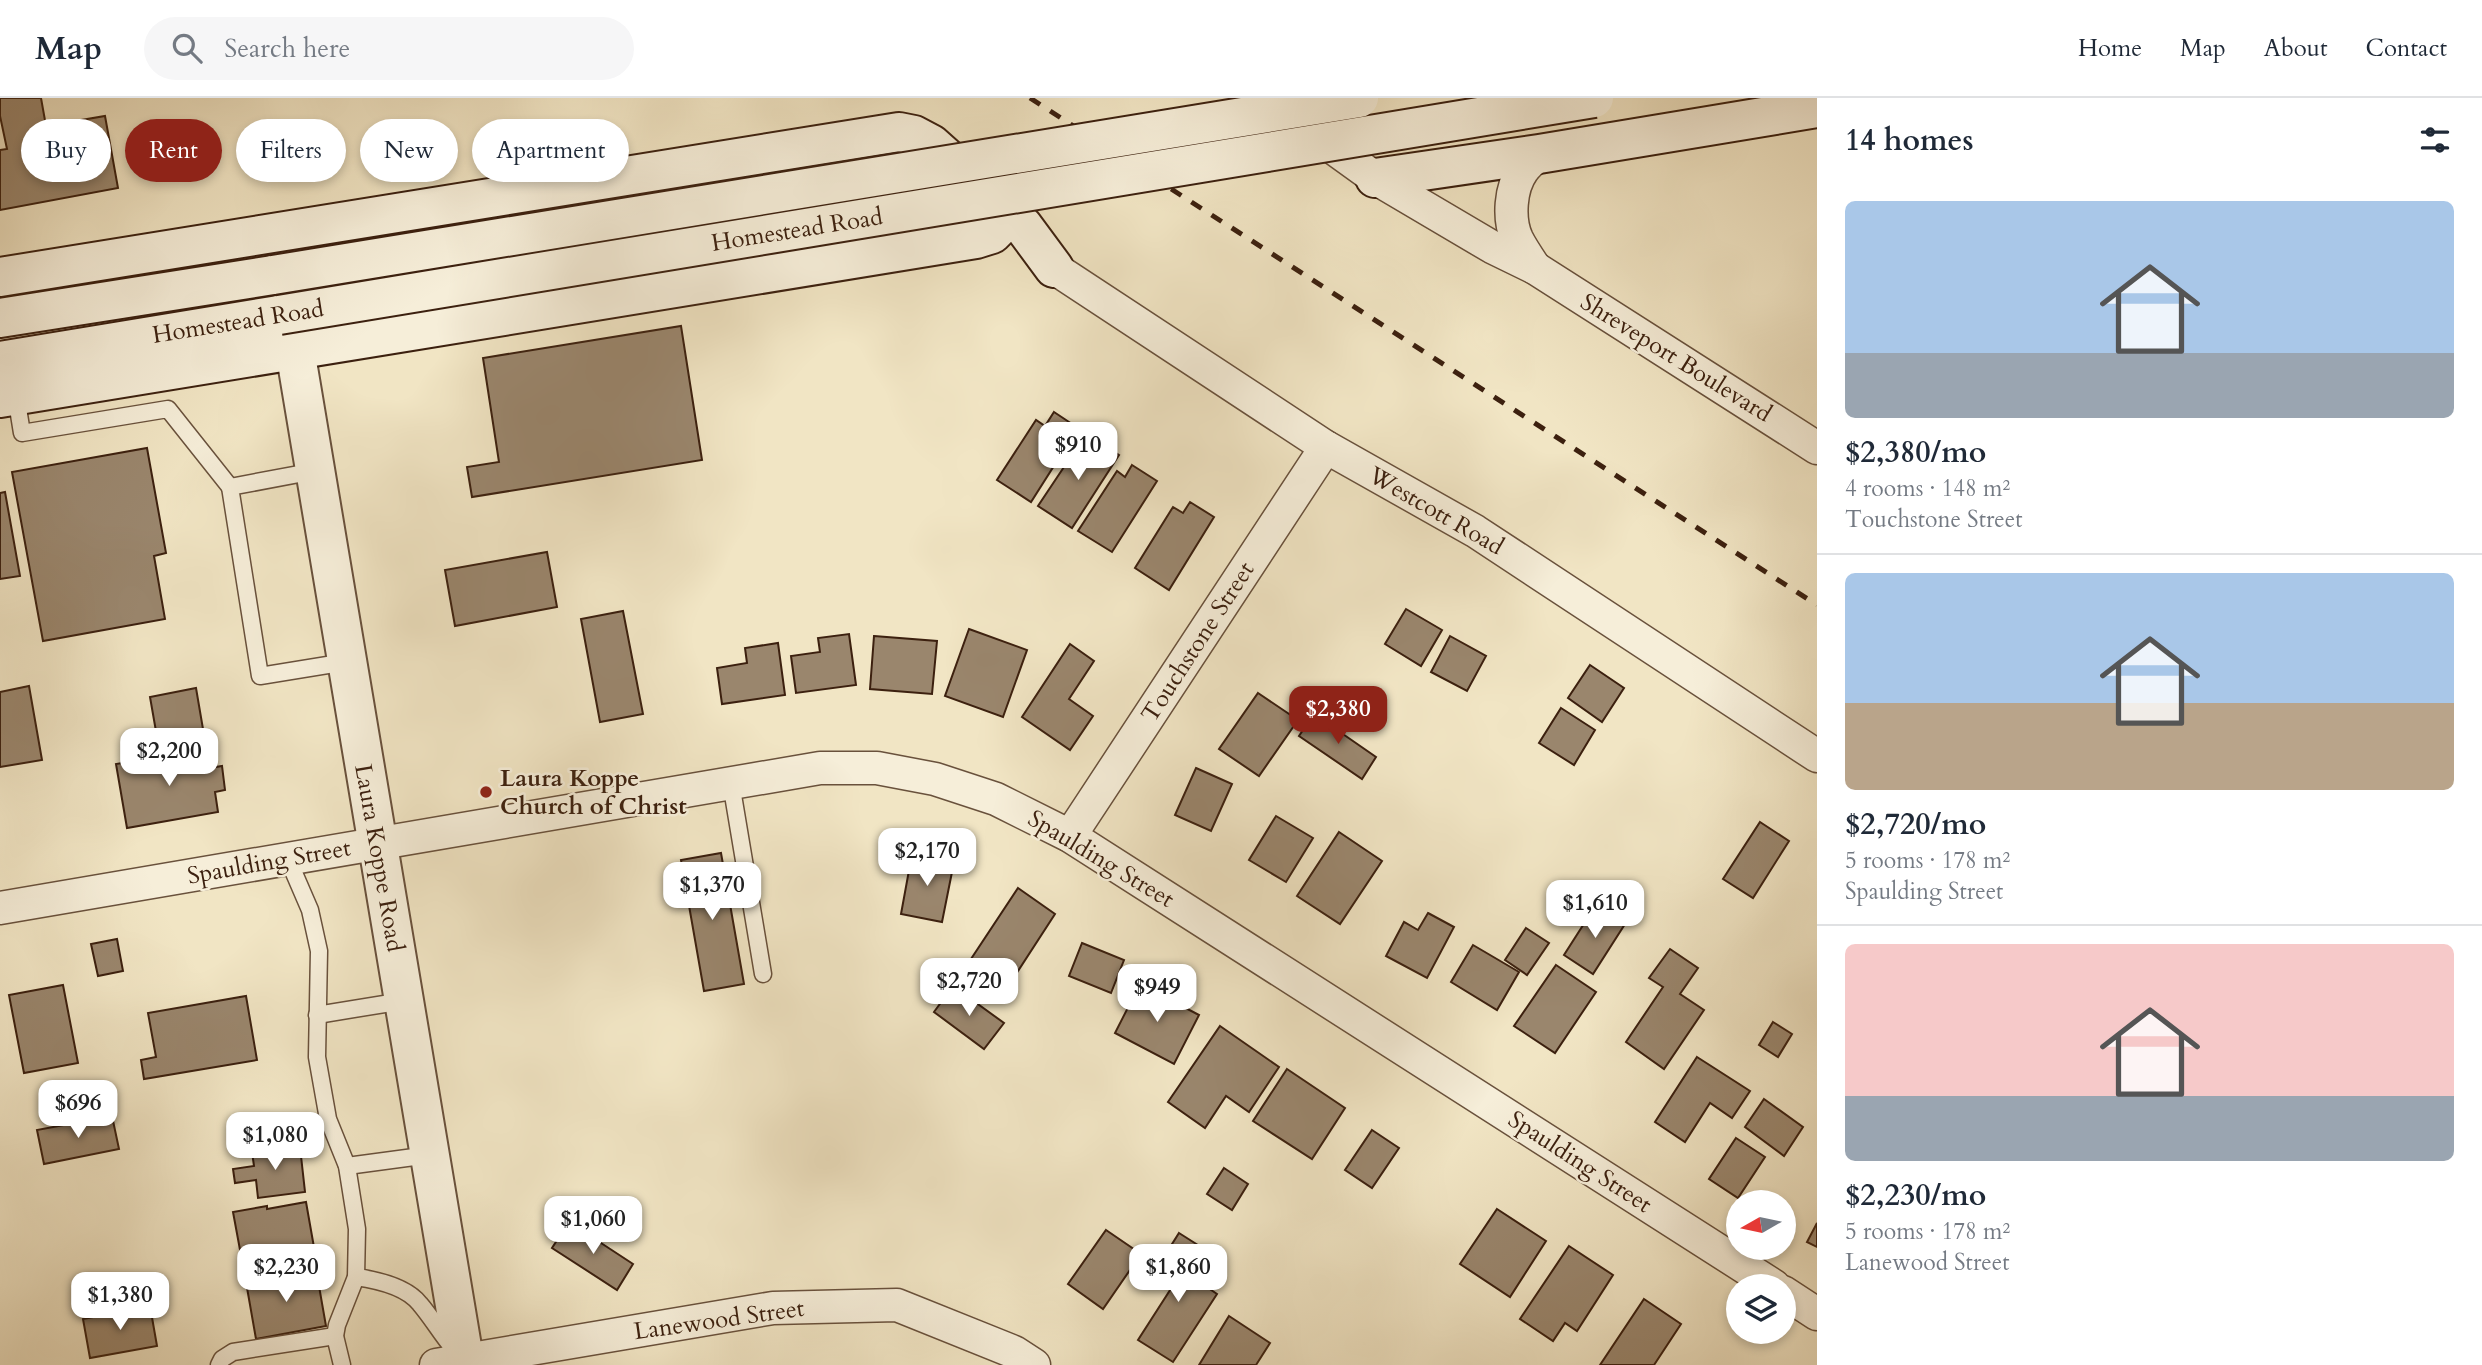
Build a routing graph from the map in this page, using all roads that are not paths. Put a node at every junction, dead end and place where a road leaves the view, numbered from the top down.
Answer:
1 (1359, 98) edge
2 (1594, 98) edge
3 (1274, 101) edge
4 (1817, 108) edge
5 (1539, 154) junction
6 (1375, 178) junction
7 (1004, 209) junction
8 (976, 239) junction
9 (1055, 268) junction
10 (1535, 268) junction
11 (0, 277) edge
12 (0, 318) edge
13 (295, 350) junction
14 (0, 361) edge
15 (165, 392) junction
16 (8, 397) edge
17 (1326, 447) junction
18 (1817, 448) edge
19 (315, 471) junction
20 (230, 487) junction
21 (346, 662) junction
22 (1817, 756) edge
23 (731, 783) junction
24 (1070, 836) junction
25 (377, 844) junction
26 (288, 859) junction
27 (0, 908) edge
28 (763, 974) dead end
29 (403, 1001) junction
30 (317, 1015) junction
31 (429, 1155) junction
32 (347, 1166) junction
33 (1755, 1274) edge
34 (356, 1277) junction
35 (1796, 1300) edge
36 (1817, 1314) edge
37 (335, 1336) junction
38 (455, 1363) edge
39 (219, 1365) edge
40 (342, 1365) edge
41 (1034, 1365) edge

1 - 12 main road, Homestead Road, bridge
2 - 14 main road, Homestead Road, bridge
3 - 6 street, Shreveport Boulevard
4 - 5 main road
5 - 6 main road
5 - 10 street, Shreveport Boulevard
6 - 10 street, Shreveport Boulevard
7 - 8 main road
7 - 9 main road
7 - 11 main road
8 - 9 main road
8 - 13 main road
9 - 17 street, Westcott Road
10 - 18 street, Shreveport Boulevard
13 - 15 main road
13 - 19 main road, Laura Koppe Road
15 - 16 main road
15 - 20 lane
17 - 22 street, Westcott Road
17 - 24 street, Touchstone Street
19 - 20 lane
19 - 21 main road, Laura Koppe Road
20 - 21 lane
21 - 25 main road, Laura Koppe Road
23 - 24 street, Spaulding Street
23 - 25 street, Spaulding Street
23 - 28 lane
24 - 33 street, Spaulding Street
25 - 26 street, Spaulding Street
25 - 29 main road, Laura Koppe Road
26 - 27 street, Spaulding Street
26 - 30 lane
29 - 30 lane
29 - 31 main road, Laura Koppe Road
30 - 32 lane
31 - 32 lane
31 - 38 main road, Laura Koppe Road
32 - 34 lane
34 - 37 lane
34 - 38 lane
35 - 36 street
37 - 39 lane
37 - 40 lane
38 - 41 street, Lanewood Street

